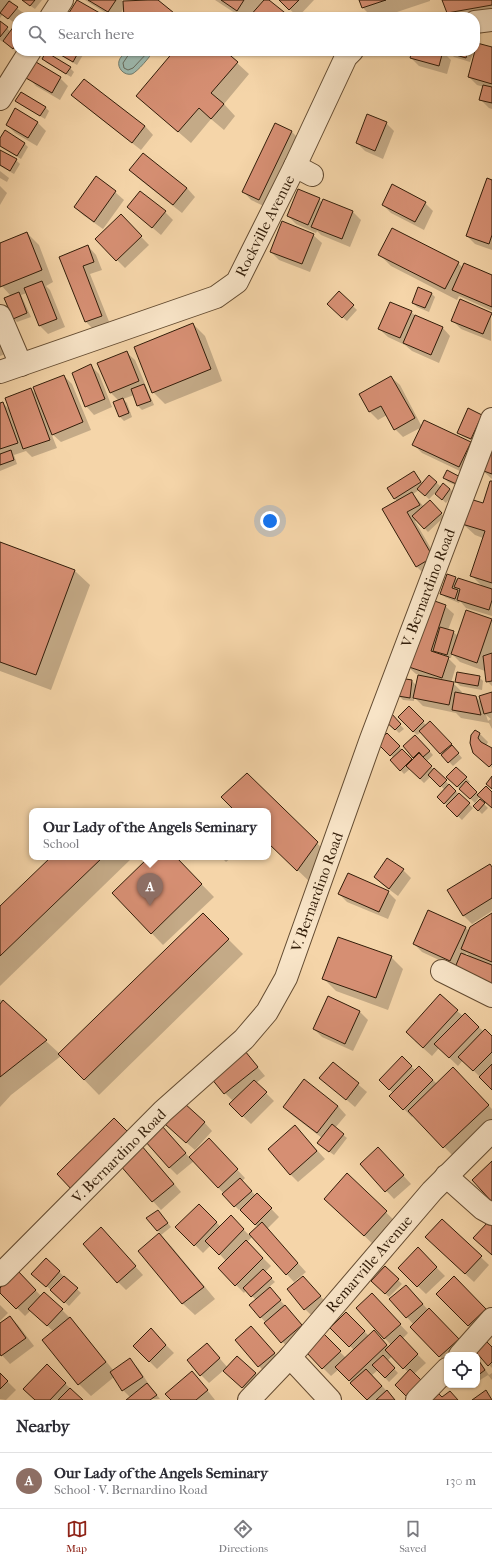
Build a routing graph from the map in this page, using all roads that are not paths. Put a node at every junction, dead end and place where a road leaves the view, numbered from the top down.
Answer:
1 (62, 0) edge
2 (54, 12) edge
3 (492, 20) edge
4 (480, 21) edge
5 (26, 56) edge
6 (347, 56) edge
7 (2, 91) edge
8 (0, 316) edge
9 (21, 365) junction
10 (0, 372) edge
11 (492, 419) edge
12 (442, 971) dead end
13 (492, 996) edge
14 (492, 1131) edge
15 (446, 1176) junction
16 (492, 1214) edge
17 (0, 1275) edge
18 (492, 1319) edge
19 (463, 1352) edge
20 (290, 1357) junction
21 (444, 1372) edge
22 (249, 1400) edge
23 (330, 1400) edge
24 (417, 1400) edge

1 - 2 street
3 - 4 street
5 - 7 street
6 - 9 street, Rockville Avenue
8 - 9 street
9 - 10 street, Rockville Avenue
11 - 17 street, V. Bernardino Road
12 - 13 street
14 - 15 street, Remarville Avenue
15 - 16 street
15 - 20 street, Remarville Avenue
18 - 19 street
20 - 22 street, Remarville Avenue
20 - 23 street
21 - 24 street

